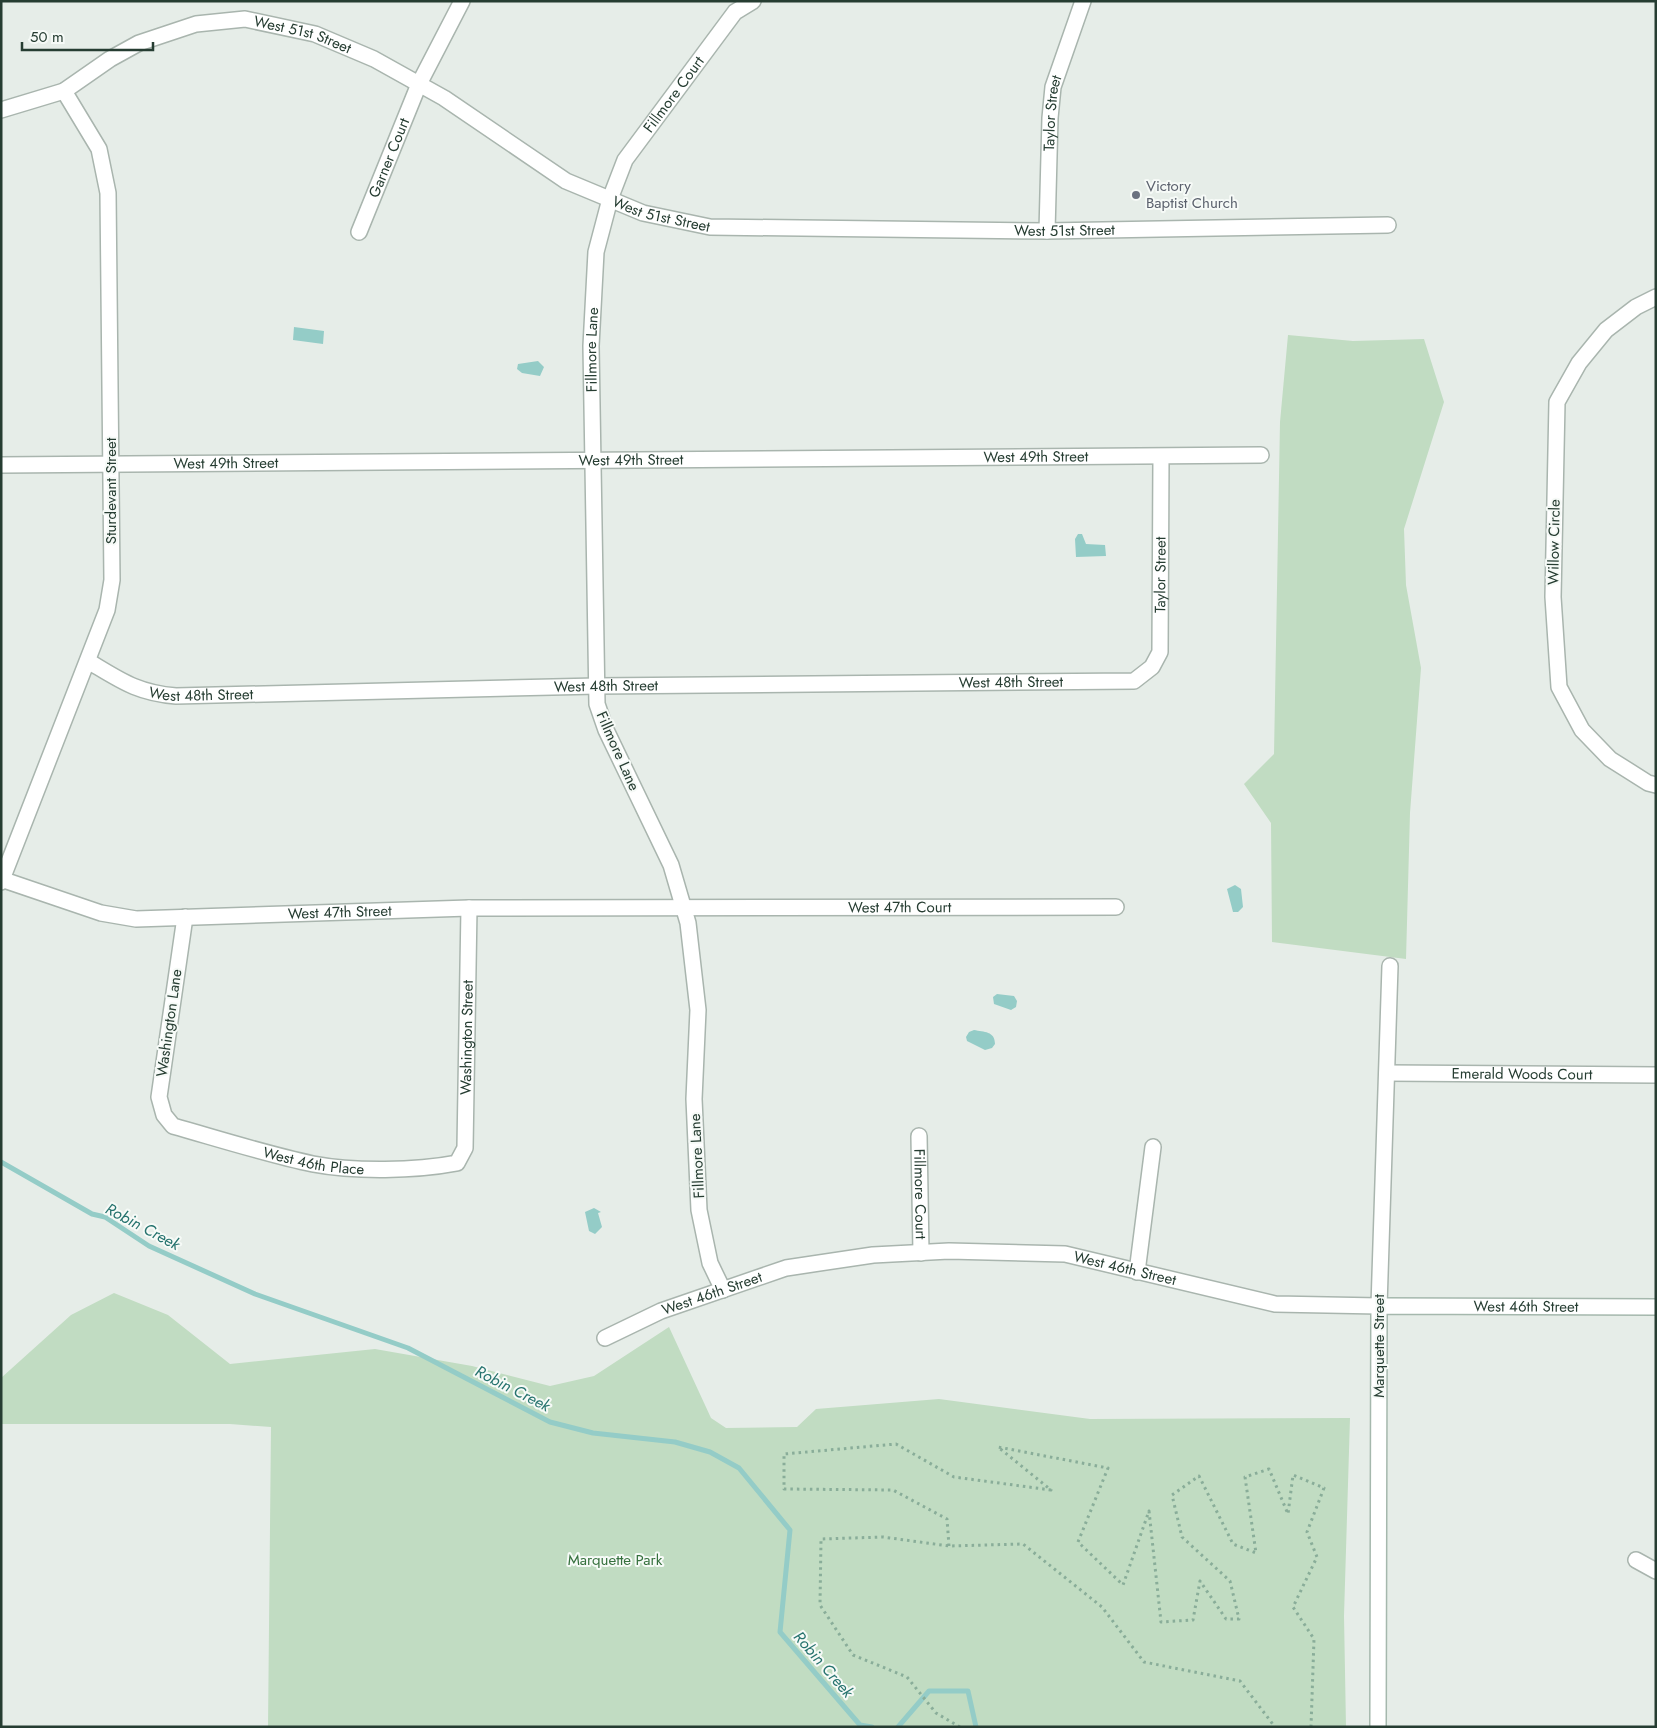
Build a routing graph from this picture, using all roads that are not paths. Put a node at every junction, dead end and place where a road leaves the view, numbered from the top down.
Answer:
1 (462, 1) edge
2 (753, 1) edge
3 (1083, 1) edge
4 (419, 84) junction
5 (64, 91) junction
6 (1, 110) edge
7 (610, 200) junction
8 (1388, 225) dead end
9 (1047, 231) junction
10 (359, 232) dead end
11 (1656, 297) edge
12 (1261, 455) dead end
13 (1161, 457) junction
14 (592, 461) junction
15 (1, 465) edge
16 (112, 466) junction
17 (88, 661) junction
18 (1134, 681) joint
19 (597, 686) junction
20 (1656, 785) edge
21 (2, 880) edge
22 (1116, 907) dead end
23 (469, 908) junction
24 (683, 908) junction
25 (185, 917) junction
26 (1390, 966) dead end
27 (1387, 1073) junction
28 (1656, 1075) edge
29 (173, 1126) joint
30 (919, 1136) dead end
31 (1153, 1147) dead end
32 (457, 1163) joint
33 (921, 1253) junction
34 (1137, 1272) junction
35 (723, 1290) junction
36 (1379, 1306) junction
37 (1656, 1307) edge
38 (605, 1338) dead end
39 (1636, 1560) dead end
40 (1656, 1571) edge
41 (1378, 1727) edge

1 - 4 street, Garner Court
2 - 7 street, Fillmore Court
3 - 9 street, Taylor Street
4 - 5 street, West 51st Street
4 - 7 street, West 51st Street
4 - 10 street, Garner Court
5 - 6 street, West 51st Street
5 - 16 street, Sturdevant Street
7 - 9 street, West 51st Street
7 - 14 street, Fillmore Lane
8 - 9 street, West 51st Street
11 - 20 street, Willow Circle
12 - 13 street, West 49th Street
13 - 14 street, West 49th Street
13 - 18 street, Taylor Street
14 - 16 street, West 49th Street
14 - 19 street, Fillmore Lane
15 - 16 street, West 49th Street
16 - 17 street, Sturdevant Street
17 - 19 street, West 48th Street
17 - 21 street, Sturdevant Street
18 - 19 street, West 48th Street
19 - 24 street, Fillmore Lane
21 - 25 street, West 47th Street
22 - 24 street, West 47th Court
23 - 24 street, West 47th Street
23 - 25 street, West 47th Street
23 - 32 street, Washington Street
24 - 35 street, Fillmore Lane
25 - 29 street, Washington Lane
26 - 27 street, Marquette Street
27 - 28 street, Emerald Woods Court
27 - 36 street, Marquette Street
29 - 32 street, West 46th Place
30 - 33 street, Fillmore Court
31 - 34 street
33 - 34 street, West 46th Street
33 - 35 street, West 46th Street
34 - 36 street, West 46th Street
35 - 38 street, West 46th Street
36 - 37 street, West 46th Street
36 - 41 street, Marquette Street
39 - 40 street

